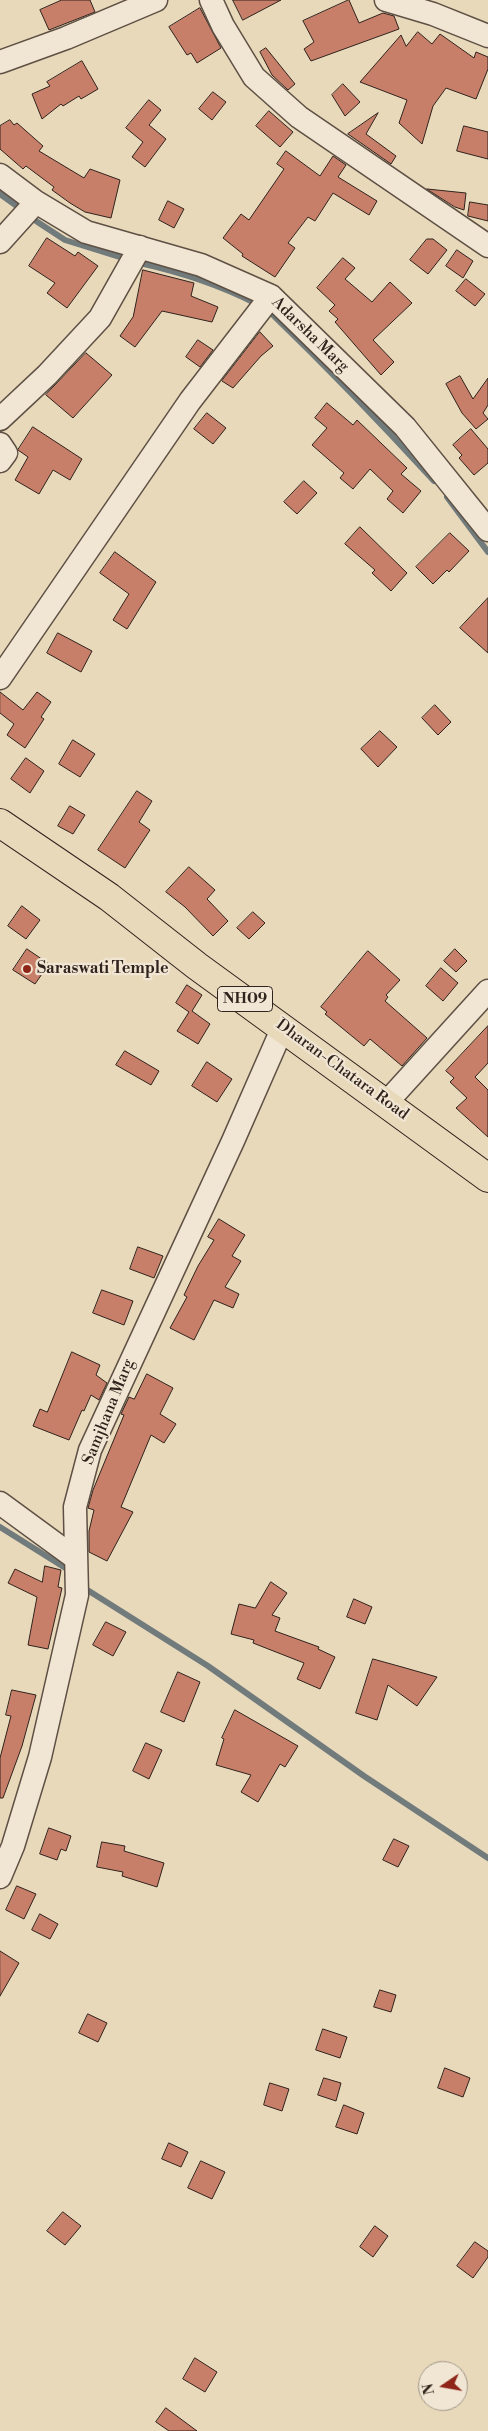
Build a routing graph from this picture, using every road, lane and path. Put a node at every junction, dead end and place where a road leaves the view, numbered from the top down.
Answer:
1 (156, 0) edge
2 (211, 0) edge
3 (386, 0) edge
4 (488, 36) edge
5 (0, 62) edge
6 (0, 176) edge
7 (36, 202) junction
8 (0, 242) edge
9 (488, 246) edge
10 (140, 247) junction
11 (271, 296) junction
12 (0, 419) edge
13 (0, 444) edge
14 (0, 461) edge
15 (488, 530) edge
16 (0, 678) edge
17 (0, 823) edge
18 (488, 991) edge
19 (283, 1027) junction
20 (387, 1102) junction
21 (488, 1178) edge
22 (0, 1503) edge
23 (75, 1558) junction
24 (0, 1877) edge

1 - 5 street
2 - 9 street
3 - 4 street
6 - 7 street, Adarsha Marg
7 - 8 street
7 - 10 street, Adarsha Marg
10 - 11 street, Adarsha Marg
10 - 12 street
11 - 15 street, Adarsha Marg
11 - 16 street
13 - 14 street
17 - 19 main road, Dharan-Chatara Road / NH09
18 - 20 street
19 - 20 main road, Dharan-Chatara Road / NH09
19 - 23 street, Samjhana Marg
20 - 21 main road, Dharan-Chatara Road / NH09
22 - 23 street
23 - 24 street, Samjhana Marg

